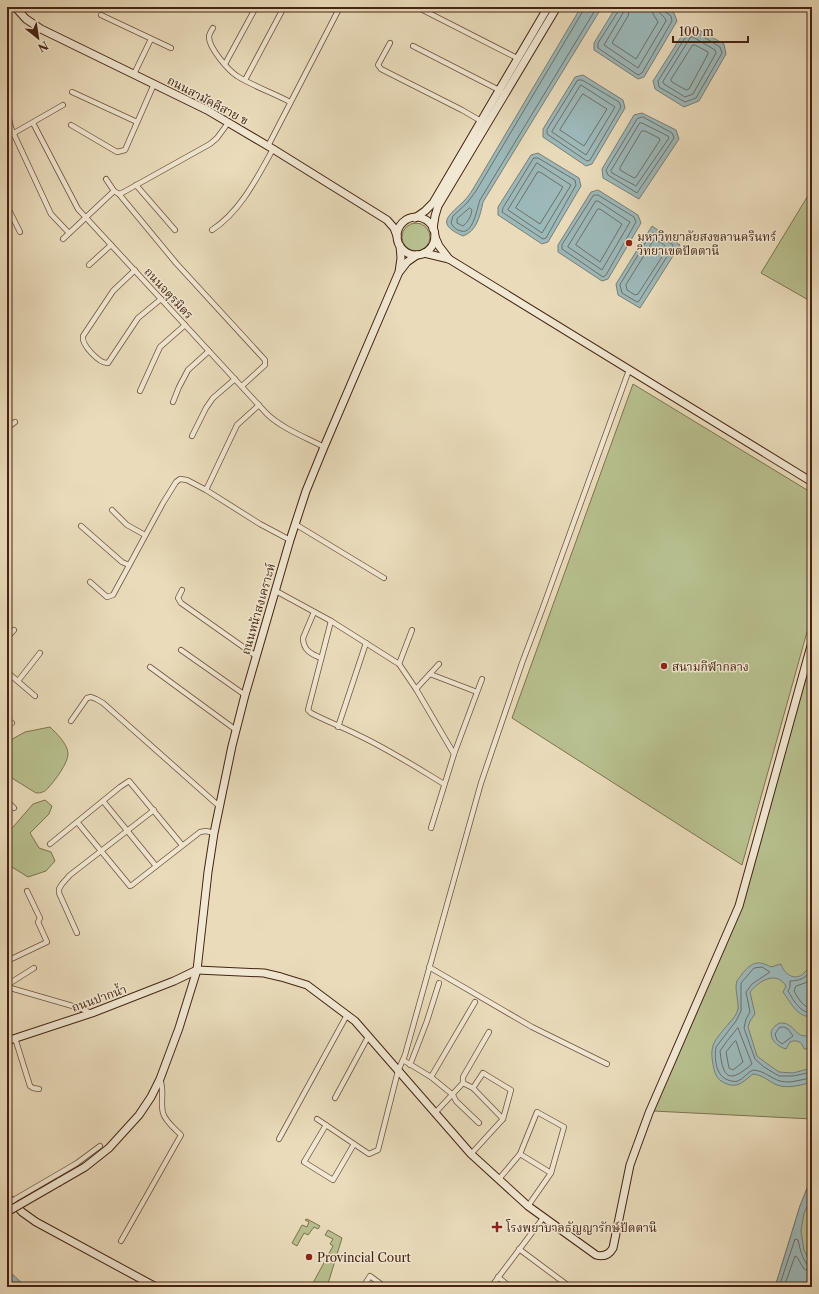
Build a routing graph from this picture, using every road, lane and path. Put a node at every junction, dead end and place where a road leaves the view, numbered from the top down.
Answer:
1 (15, 7) edge
2 (256, 7) edge
3 (284, 7) edge
4 (330, 7) edge
5 (417, 7) edge
6 (548, 7) edge
7 (557, 7) edge
8 (339, 9) edge
9 (101, 15) dead end
10 (213, 28) dead end
11 (152, 39) junction
12 (390, 43) dead end
13 (413, 46) dead end
14 (171, 48) dead end
15 (518, 58) junction
16 (225, 64) junction
17 (134, 74) junction
18 (245, 80) junction
19 (154, 84) junction
20 (502, 91) junction
21 (72, 92) dead end
22 (290, 102) junction
23 (63, 105) dead end
24 (7, 109) edge
25 (481, 121) junction
26 (33, 122) junction
27 (136, 122) junction
28 (228, 123) junction
29 (71, 125) dead end
30 (14, 134) junction
31 (7, 137) edge
32 (270, 147) junction
33 (106, 179) dead end
34 (136, 185) junction
35 (117, 193) junction
36 (7, 206) edge
37 (87, 217) junction
38 (412, 218) junction
39 (387, 220) junction
40 (433, 228) junction
41 (175, 230) dead end
42 (212, 230) dead end
43 (20, 232) dead end
44 (69, 233) junction
45 (397, 236) junction
46 (435, 237) junction
47 (63, 239) dead end
48 (111, 244) junction
49 (400, 246) junction
50 (420, 254) junction
51 (450, 260) junction
52 (89, 265) dead end
53 (135, 270) junction
54 (399, 272) junction
55 (161, 299) junction
56 (185, 325) junction
57 (209, 351) junction
58 (629, 370) junction
59 (234, 379) junction
60 (242, 386) junction
61 (140, 391) dead end
62 (173, 402) dead end
63 (259, 404) junction
64 (15, 422) dead end
65 (7, 428) edge
66 (192, 436) dead end
67 (324, 447) junction
68 (812, 482) edge
69 (206, 490) junction
70 (112, 510) dead end
71 (295, 524) junction
72 (81, 526) dead end
73 (145, 535) junction
74 (290, 540) junction
75 (129, 565) junction
76 (384, 578) dead end
77 (90, 582) dead end
78 (182, 590) dead end
79 (276, 591) junction
80 (314, 612) junction
81 (331, 621) junction
82 (14, 630) dead end
83 (412, 630) dead end
84 (7, 638) edge
85 (812, 642) edge
86 (366, 643) junction
87 (181, 650) dead end
88 (40, 653) dead end
89 (256, 656) junction
90 (321, 658) junction
91 (399, 664) junction
92 (439, 664) dead end
93 (150, 667) dead end
94 (7, 672) edge
95 (430, 674) junction
96 (482, 679) dead end
97 (18, 681) junction
98 (416, 689) junction
99 (477, 692) junction
100 (245, 695) junction
101 (35, 696) dead end
102 (7, 719) edge
103 (72, 721) dead end
104 (12, 723) dead end
105 (338, 727) junction
106 (236, 730) junction
107 (454, 754) junction
108 (444, 784) junction
109 (7, 801) edge
110 (103, 801) junction
111 (220, 806) junction
112 (14, 808) dead end
113 (154, 810) junction
114 (78, 823) junction
115 (430, 828) dead end
116 (127, 831) junction
117 (214, 833) junction
118 (50, 844) dead end
119 (182, 845) junction
120 (101, 852) junction
121 (156, 866) junction
122 (27, 891) dead end
123 (77, 933) dead end
124 (7, 961) edge
125 (429, 967) junction
126 (34, 968) dead end
127 (197, 970) junction
128 (439, 983) dead end
129 (7, 986) edge
130 (475, 1002) dead end
131 (92, 1013) junction
132 (347, 1015) junction
133 (489, 1032) dead end
134 (368, 1037) junction
135 (15, 1038) junction
136 (7, 1041) edge
137 (403, 1060) junction
138 (607, 1064) dead end
139 (410, 1065) junction
140 (398, 1071) junction
141 (430, 1077) junction
142 (160, 1079) junction
143 (463, 1083) junction
144 (473, 1088) junction
145 (39, 1089) dead end
146 (453, 1095) junction
147 (335, 1098) dead end
148 (435, 1113) junction
149 (317, 1119) dead end
150 (503, 1119) junction
151 (479, 1123) dead end
152 (326, 1125) junction
153 (279, 1139) dead end
154 (354, 1144) junction
155 (100, 1146) dead end
156 (471, 1154) junction
157 (520, 1154) junction
158 (551, 1173) junction
159 (499, 1179) junction
160 (9, 1200) edge
161 (528, 1206) junction
162 (7, 1212) edge
163 (543, 1218) junction
164 (121, 1241) dead end
165 (519, 1249) junction
166 (498, 1278) junction
167 (156, 1287) edge
168 (363, 1287) edge
169 (385, 1287) edge
170 (491, 1287) edge
171 (510, 1287) edge
172 (570, 1287) edge

1 - 17 main road, ถนนสามัคคีสาย ข
2 - 16 street
3 - 18 street
4 - 8 street
5 - 15 street
6 - 15 main road
7 - 20 main road
8 - 22 street
9 - 11 street
10 - 16 street
11 - 14 street
11 - 17 street
12 - 25 street
13 - 20 street
15 - 20 main road
16 - 18 street
17 - 19 main road, ถนนสามัคคีสาย ข
18 - 22 street
19 - 27 street
19 - 28 main road, ถนนสามัคคีสาย ข
20 - 25 main road
20 - 40 main road
21 - 27 street
22 - 32 street
23 - 26 street
24 - 30 street
25 - 38 main road
26 - 30 street
26 - 37 street, ถนนจตุรมิตร
27 - 29 street
28 - 32 main road, ถนนสามัคคีสาย ข
28 - 34 street
30 - 31 street
30 - 44 street
32 - 39 main road, ถนนสามัคคีสาย ข
32 - 42 street
33 - 35 street
34 - 35 street
34 - 41 street
35 - 37 street
35 - 60 street
36 - 43 street
37 - 44 street
37 - 48 street, ถนนจตุรมิตร
38 - 39 main road
38 - 40 main road
38 - 45 main road
39 - 45 main road, ถนนสามัคคีสาย ข
40 - 46 main road
44 - 47 street
45 - 49 main road
46 - 50 main road
46 - 51 main road
48 - 52 street
48 - 53 street, ถนนจตุรมิตร
49 - 50 main road
49 - 54 main road, ถนนหน้าสงเคราะห์
50 - 51 main road
50 - 54 main road, ถนนหน้าสงเคราะห์
51 - 58 main road
53 - 55 street, ถนนจตุรมิตร
53 - 55 street
54 - 67 main road, ถนนหน้าสงเคราะห์
55 - 56 street, ถนนจตุรมิตร
56 - 57 street, ถนนจตุรมิตร
56 - 61 street
57 - 59 street, ถนนจตุรมิตร
57 - 62 street
58 - 68 main road
58 - 125 street
59 - 60 street, ถนนจตุรมิตร
59 - 66 street
60 - 63 street, ถนนจตุรมิตร
63 - 67 street, ถนนจตุรมิตร
63 - 69 street
64 - 65 street
67 - 71 main road, ถนนหน้าสงเคราะห์
69 - 73 street
69 - 74 street
70 - 73 street
71 - 74 main road, ถนนหน้าสงเคราะห์
71 - 76 street
72 - 75 street
73 - 75 street
74 - 79 main road, ถนนหน้าสงเคราะห์
75 - 77 street
78 - 89 street
79 - 80 street
79 - 89 main road, ถนนหน้าสงเคราะห์
80 - 81 street
80 - 90 street
81 - 86 street
81 - 90 street
82 - 84 street
83 - 91 street
85 - 163 main road
86 - 91 street
86 - 105 street
87 - 100 street
88 - 97 street
89 - 100 main road, ถนนหน้าสงเคราะห์
90 - 105 street
91 - 98 street
92 - 95 street
93 - 106 street
94 - 97 street
95 - 98 street
95 - 99 street
96 - 99 street
97 - 101 street
98 - 107 street
99 - 107 street
100 - 106 main road, ถนนหน้าสงเคราะห์
102 - 104 street
103 - 111 street
105 - 108 street
106 - 111 main road, ถนนหน้าสงเคราะห์
107 - 108 street
108 - 115 street
109 - 112 street
110 - 113 street
110 - 114 street
110 - 116 street
111 - 117 main road, ถนนหน้าสงเคราะห์
113 - 116 street
113 - 119 street
114 - 118 street
114 - 120 street
116 - 120 street
116 - 121 street
117 - 119 street
117 - 127 main road, ถนนหน้าสงเคราะห์
119 - 121 street
120 - 121 street
120 - 123 street
122 - 124 street
125 - 137 street
125 - 138 street
126 - 129 street
127 - 131 main road, ถนนปากน้ำ
127 - 132 main road
127 - 142 main road, ถนนหน้าสงเคราะห์
128 - 139 street
129 - 131 street
130 - 141 street
131 - 135 main road, ถนนปากน้ำ
132 - 134 main road
132 - 153 street
133 - 143 street
134 - 140 main road
134 - 147 street
135 - 136 main road, ถนนปากน้ำ
135 - 145 street
137 - 139 street
137 - 140 street
139 - 141 street
140 - 148 main road
140 - 154 street
141 - 146 street
142 - 162 main road, ถนนหน้าสงเคราะห์, bridge
142 - 164 street
143 - 144 street
143 - 146 street
144 - 150 street
144 - 150 street
146 - 148 street
146 - 151 street
148 - 156 main road
149 - 152 street
150 - 156 street
152 - 154 street
152 - 154 street
155 - 160 street
156 - 159 main road
157 - 158 street
157 - 158 street
157 - 159 street
158 - 161 street
159 - 161 main road
160 - 167 main road
161 - 163 main road
163 - 165 street
165 - 166 street
165 - 172 street
166 - 170 street
166 - 171 street
168 - 169 street

